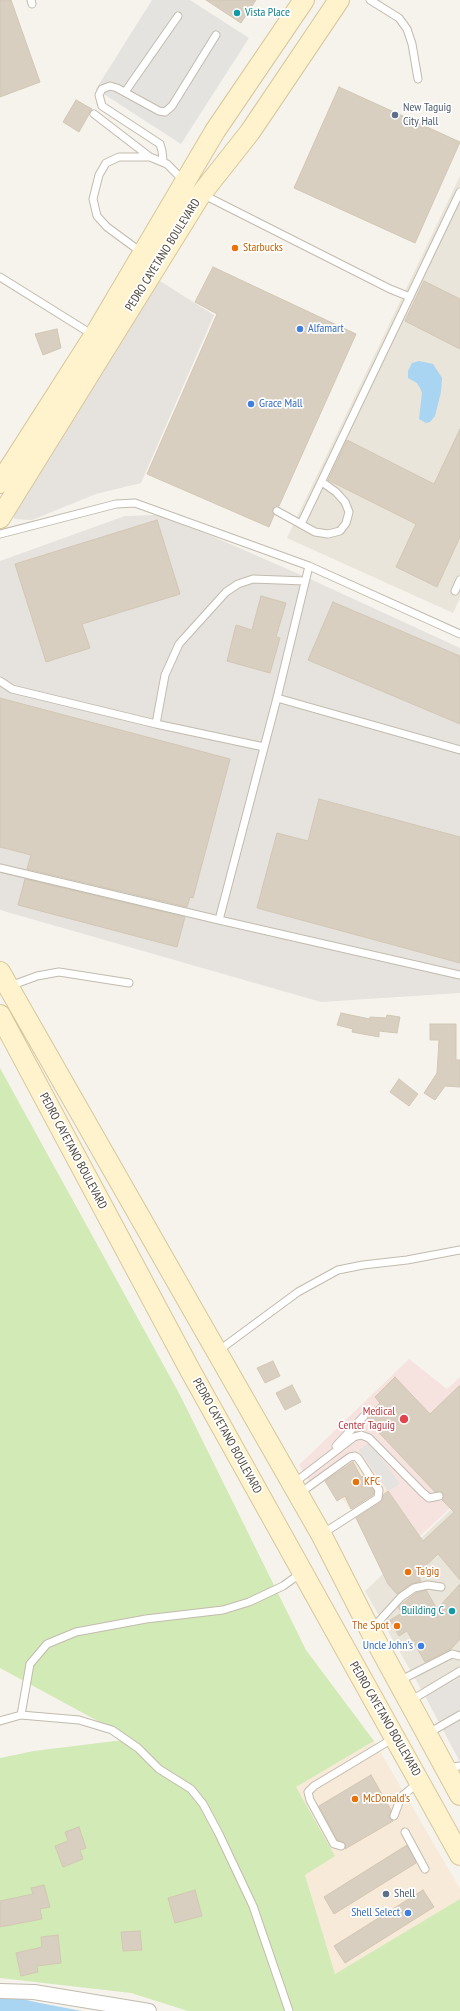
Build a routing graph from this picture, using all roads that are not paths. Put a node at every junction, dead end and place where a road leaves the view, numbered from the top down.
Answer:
1 (304, 0) edge
2 (339, 0) edge
3 (370, 0) edge
4 (178, 16) dead end
5 (216, 35) dead end
6 (418, 79) dead end
7 (125, 92) junction
8 (94, 114) dead end
9 (150, 157) junction
10 (163, 161) junction
11 (194, 188) junction
12 (460, 192) edge
13 (143, 253) junction
14 (0, 277) edge
15 (410, 297) junction
16 (94, 336) junction
17 (322, 482) junction
18 (0, 483) edge
19 (277, 511) dead end
20 (0, 518) edge
21 (301, 524) junction
22 (0, 534) edge
23 (309, 566) junction
24 (460, 580) edge
25 (305, 581) junction
26 (455, 591) dead end
27 (460, 634) edge
28 (0, 681) edge
29 (277, 698) junction
30 (156, 724) junction
31 (264, 747) junction
32 (460, 750) edge
33 (0, 868) edge
34 (219, 920) junction
35 (460, 975) edge
36 (4, 979) edge
37 (129, 983) dead end
38 (0, 1015) edge
39 (460, 1250) edge
40 (218, 1351) junction
41 (364, 1416) dead end
42 (319, 1464) junction
43 (295, 1490) junction
44 (439, 1496) dead end
45 (263, 1501) junction
46 (321, 1534) junction
47 (302, 1573) junction
48 (441, 1587) dead end
49 (370, 1630) junction
50 (460, 1656) edge
51 (460, 1671) edge
52 (398, 1682) junction
53 (409, 1701) junction
54 (460, 1715) edge
55 (21, 1716) junction
56 (0, 1721) edge
57 (427, 1734) junction
58 (395, 1738) junction
59 (453, 1767) edge
60 (420, 1781) junction
61 (460, 1795) edge
62 (394, 1816) dead end
63 (405, 1832) dead end
64 (341, 1846) dead end
65 (460, 1855) edge
66 (425, 1869) dead end
67 (0, 1991) edge
68 (149, 2011) edge
69 (289, 2011) edge

1 - 11 main road, PEDRO CAYETANO BOULEVARD
2 - 11 main road, PEDRO CAYETANO BOULEVARD
3 - 6 lane
4 - 7 lane
5 - 7 lane
7 - 10 lane
8 - 9 lane
9 - 10 lane
9 - 13 lane
10 - 11 lane
11 - 13 main road, PEDRO CAYETANO BOULEVARD
11 - 15 lane
11 - 20 main road, PEDRO CAYETANO BOULEVARD
12 - 15 lane
13 - 16 main road, PEDRO CAYETANO BOULEVARD
14 - 16 lane
15 - 17 lane
16 - 18 main road, PEDRO CAYETANO BOULEVARD
17 - 21 lane
17 - 21 lane
19 - 21 lane
22 - 23 lane
23 - 25 lane
23 - 27 lane
24 - 26 lane
25 - 29 lane
25 - 30 lane
28 - 30 lane
29 - 31 lane
29 - 32 lane
30 - 31 lane
31 - 34 lane
33 - 34 lane
34 - 35 lane
36 - 37 lane
36 - 40 main road, PEDRO CAYETANO BOULEVARD
38 - 45 main road, PEDRO CAYETANO BOULEVARD
39 - 40 lane
40 - 43 main road, PEDRO CAYETANO BOULEVARD
41 - 42 lane
42 - 43 lane
42 - 44 lane
43 - 45 main road
43 - 46 main road, PEDRO CAYETANO BOULEVARD
43 - 46 lane
45 - 47 main road, PEDRO CAYETANO BOULEVARD
46 - 49 main road, PEDRO CAYETANO BOULEVARD
47 - 55 lane
47 - 58 main road, PEDRO CAYETANO BOULEVARD
48 - 49 lane
49 - 52 main road, PEDRO CAYETANO BOULEVARD
50 - 52 lane
51 - 53 lane
52 - 53 main road, PEDRO CAYETANO BOULEVARD
53 - 57 main road, PEDRO CAYETANO BOULEVARD
54 - 57 lane
55 - 56 lane
55 - 69 lane
57 - 59 main road, PEDRO CAYETANO BOULEVARD
58 - 60 main road, PEDRO CAYETANO BOULEVARD
58 - 64 lane
59 - 61 main road, PEDRO CAYETANO BOULEVARD
60 - 62 lane
60 - 65 main road, PEDRO CAYETANO BOULEVARD
63 - 66 lane
67 - 68 street

